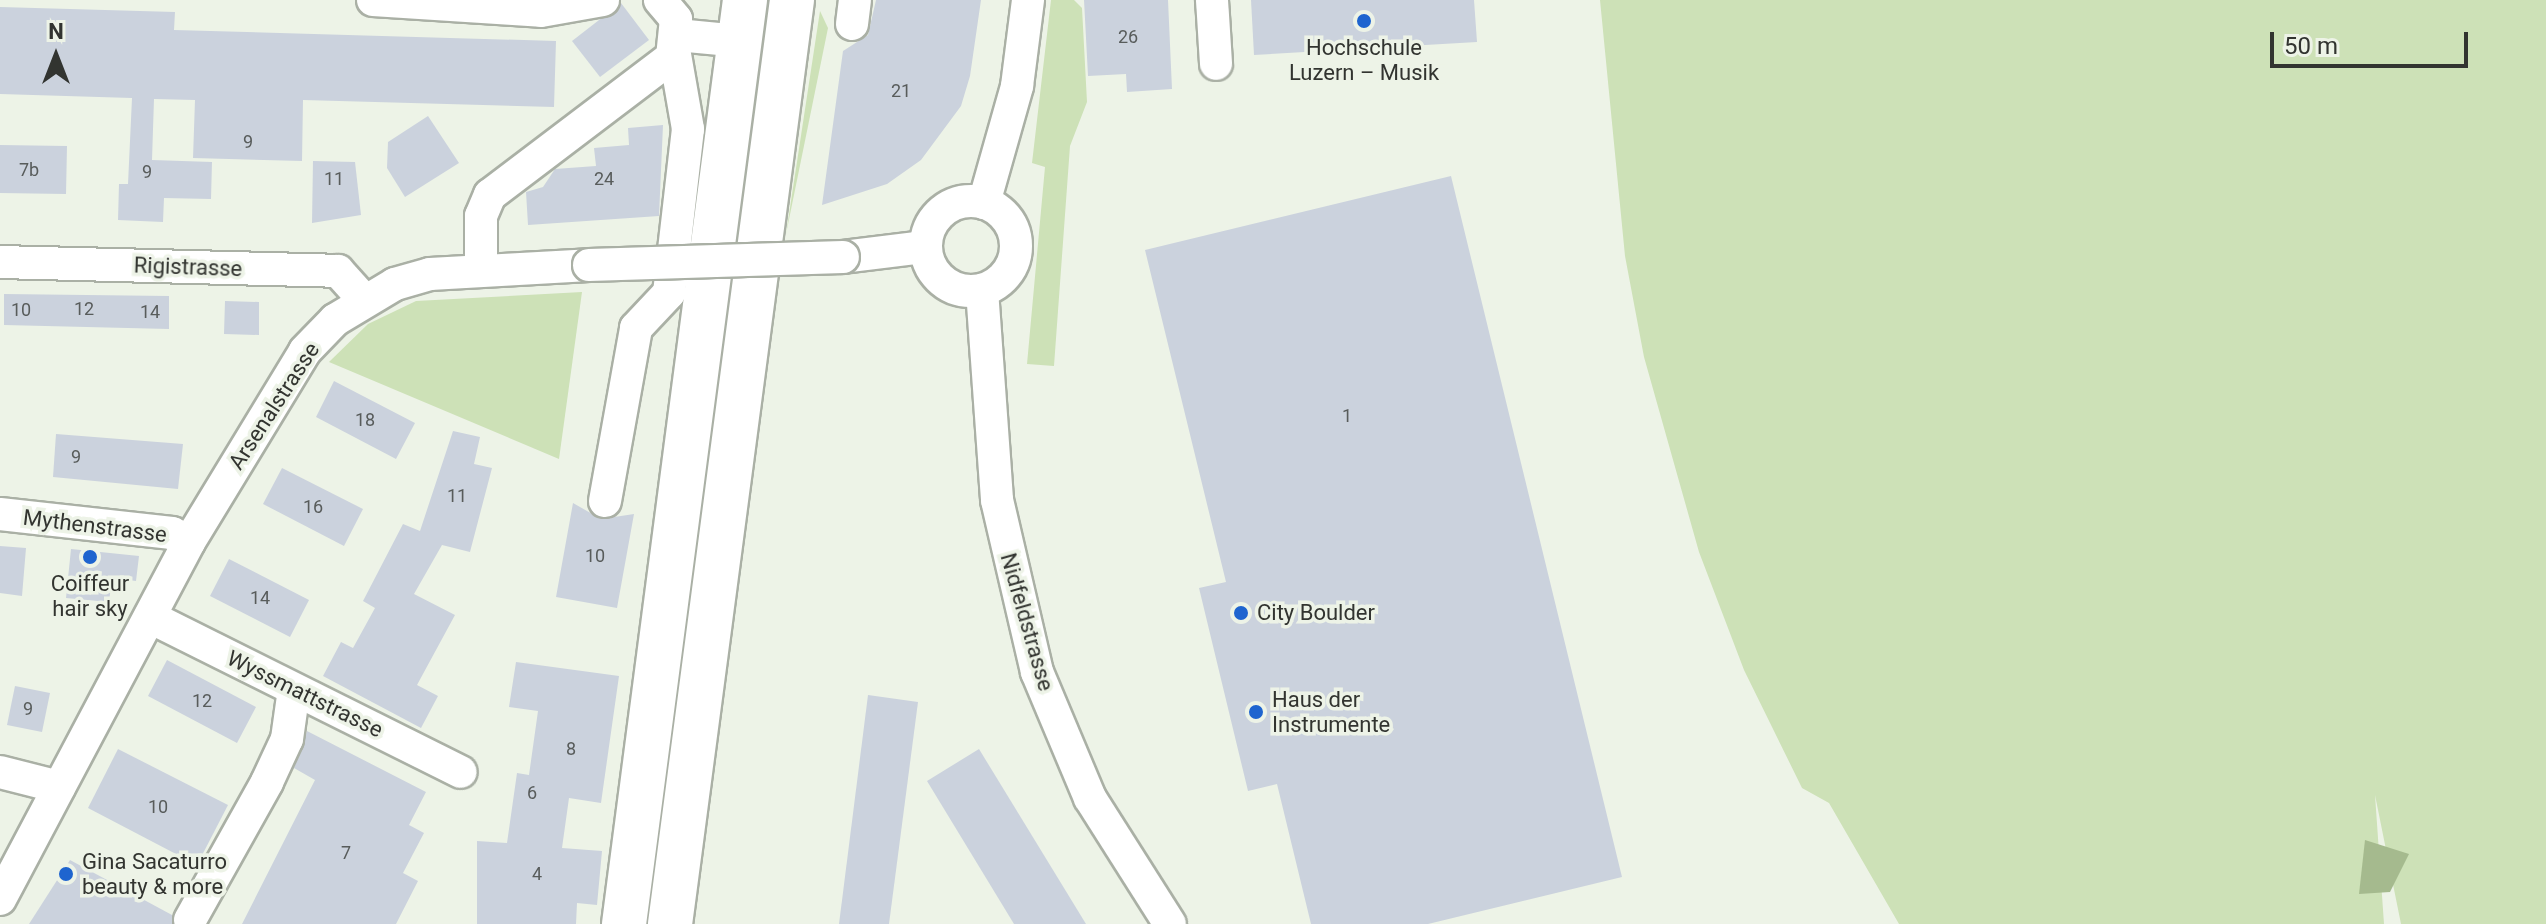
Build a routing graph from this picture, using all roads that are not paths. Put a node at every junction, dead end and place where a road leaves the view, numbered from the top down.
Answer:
1 (373, 0) edge
2 (603, 0) edge
3 (660, 0) edge
4 (792, 0) edge
5 (1028, 0) edge
6 (1212, 0) edge
7 (742, 21) edge
8 (676, 42) junction
9 (1216, 64) dead end
10 (984, 203) junction
11 (925, 247) junction
12 (0, 262) edge
13 (481, 269) junction
14 (982, 290) junction
15 (364, 300) junction
16 (605, 501) dead end
17 (0, 514) edge
18 (189, 542) junction
19 (150, 617) junction
20 (294, 689) junction
21 (0, 772) edge
22 (461, 772) dead end
23 (59, 787) junction
24 (0, 899) edge
25 (190, 920) dead end
26 (624, 924) edge
27 (670, 924) edge
28 (1170, 924) edge

1 - 2 street
3 - 8 street
4 - 27 highway
5 - 10 street
6 - 9 street
7 - 8 street
7 - 26 highway
8 - 13 street
8 - 16 street
10 - 11 street
10 - 14 street
11 - 13 street, Arsenalstrasse, bridge
11 - 14 street
12 - 15 street, Rigistrasse
13 - 15 street, Arsenalstrasse
14 - 28 street, Nidfeldstrasse
15 - 18 street, Arsenalstrasse
17 - 18 street, Mythenstrasse
18 - 19 street, Arsenalstrasse
19 - 20 street, Wyssmattstrasse
19 - 23 street, Arsenalstrasse
20 - 22 street, Wyssmattstrasse
20 - 25 street
21 - 23 street
23 - 24 street, Arsenalstrasse

